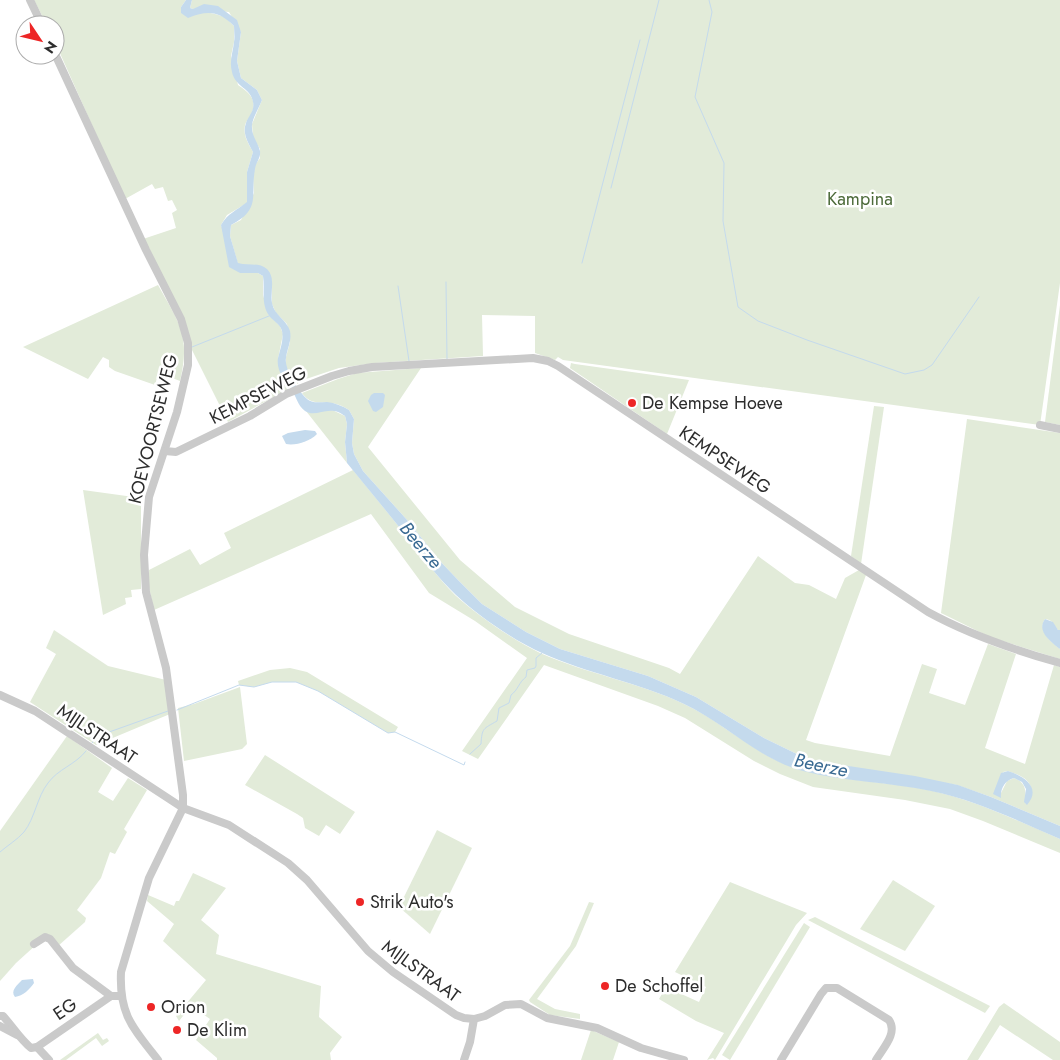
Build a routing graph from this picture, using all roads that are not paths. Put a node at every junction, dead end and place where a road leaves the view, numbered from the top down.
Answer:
1 (30, 0) edge
2 (37, 15) edge
3 (60, 65) edge
4 (1040, 425) dead end
5 (1060, 429) edge
6 (165, 451) junction
7 (1060, 663) edge
8 (0, 695) edge
9 (183, 808) junction
10 (34, 944) dead end
11 (111, 996) junction
12 (121, 996) junction
13 (0, 1016) edge
14 (474, 1019) junction
15 (0, 1026) edge
16 (18, 1036) junction
17 (37, 1047) junction
18 (44, 1058) edge
19 (158, 1060) edge
20 (464, 1060) edge
21 (684, 1060) edge
22 (781, 1060) edge
23 (876, 1060) edge

1 - 2 street
3 - 6 street, KOEVOORTSEWEG
4 - 5 street
6 - 7 street, KEMPSEWEG
6 - 9 street, KOEVOORTSEWEG
8 - 9 street, MIJLSTRAAT
9 - 12 street
9 - 14 street, MIJLSTRAAT
10 - 11 street
11 - 12 street
11 - 17 street, EG
12 - 19 street
13 - 16 street
14 - 20 street
14 - 21 street, MIJLSTRAAT
15 - 16 street
16 - 17 street
17 - 18 street
22 - 23 street

